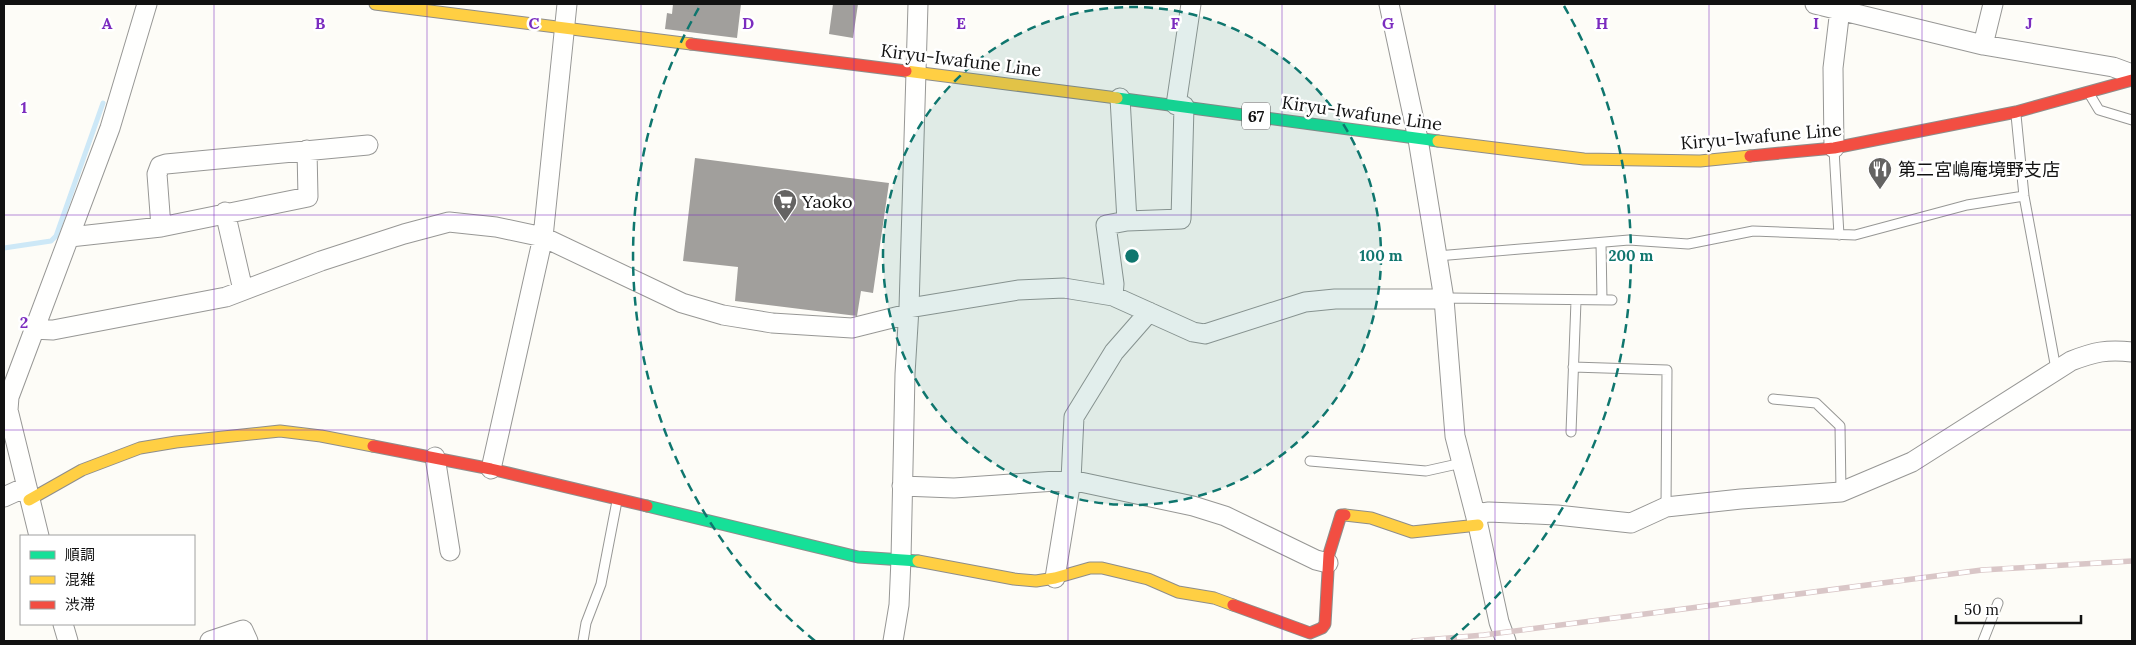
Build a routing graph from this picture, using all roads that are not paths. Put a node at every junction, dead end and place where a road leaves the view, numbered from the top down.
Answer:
1 (147, 4) edge
2 (376, 4) edge
3 (567, 4) edge
4 (918, 4) edge
5 (1191, 4) edge
6 (1389, 4) edge
7 (1815, 4) edge
8 (1993, 4) edge
9 (1840, 9) junction
10 (565, 27) junction
11 (1983, 46) junction
12 (916, 72) junction
13 (2132, 74) edge
14 (2132, 80) edge
15 (2088, 92) junction
16 (1120, 98) junction
17 (1180, 105) junction
18 (2016, 112) junction
19 (2132, 120) edge
20 (1418, 139) junction
21 (368, 145) dead end
22 (1834, 148) junction
23 (307, 150) junction
24 (2024, 196) junction
25 (225, 212) junction
26 (1126, 221) junction
27 (161, 227) junction
28 (1839, 234) junction
29 (70, 237) junction
30 (543, 237) junction
31 (1601, 243) junction
32 (1438, 256) junction
33 (243, 290) junction
34 (1113, 296) junction
35 (1444, 299) junction
36 (1602, 300) junction
37 (1612, 300) dead end
38 (1576, 301) junction
39 (909, 311) junction
40 (1149, 312) junction
41 (33, 329) junction
42 (2132, 352) edge
43 (1573, 367) junction
44 (2056, 369) junction
45 (8, 385) edge
46 (1773, 399) dead end
47 (1571, 432) dead end
48 (435, 457) junction
49 (1310, 461) dead end
50 (1462, 463) junction
51 (491, 469) junction
52 (1071, 480) junction
53 (902, 486) junction
54 (1841, 492) junction
55 (28, 493) junction
56 (4, 496) edge
57 (617, 500) junction
58 (1666, 507) junction
59 (1476, 519) junction
60 (39, 535) edge
61 (450, 551) dead end
62 (901, 559) junction
63 (1328, 563) junction
64 (1056, 578) junction
65 (1998, 603) dead end
66 (63, 625) edge
67 (68, 641) edge
68 (210, 641) edge
69 (248, 641) edge
70 (583, 641) edge
71 (893, 641) edge
72 (1506, 641) edge
73 (1983, 641) edge

1 - 29 street
2 - 10 main road, Kiryu-Iwafune Line / 67
3 - 10 street
4 - 12 street
5 - 17 street
6 - 20 street
7 - 9 street
8 - 11 street
9 - 11 street
9 - 22 street
10 - 12 main road, Kiryu-Iwafune Line / 67
10 - 30 street
11 - 13 street
12 - 16 main road, Kiryu-Iwafune Line / 67
12 - 39 street
14 - 15 main road, Kiryu-Iwafune Line / 67
15 - 18 main road, Kiryu-Iwafune Line / 67
15 - 19 lane
16 - 17 main road, Kiryu-Iwafune Line / 67
16 - 26 street
17 - 20 main road, Kiryu-Iwafune Line / 67
17 - 26 street
18 - 22 main road, Kiryu-Iwafune Line / 67
18 - 24 lane
20 - 22 main road, Kiryu-Iwafune Line / 67
20 - 32 street
21 - 23 street
22 - 28 lane
23 - 25 street
23 - 27 street
24 - 28 lane
24 - 44 lane
25 - 27 street
25 - 33 street
26 - 34 street
27 - 29 street
28 - 31 lane
29 - 41 street
30 - 33 street
30 - 39 street
30 - 51 street
31 - 32 lane
31 - 36 lane
32 - 35 street
33 - 41 street
34 - 39 street
34 - 40 street
35 - 38 lane
35 - 40 street
35 - 50 street
36 - 37 lane
36 - 38 lane
38 - 43 lane
39 - 53 street
40 - 52 street
41 - 45 street
42 - 44 street
43 - 47 lane
43 - 58 lane
44 - 54 street
45 - 55 street
46 - 54 lane
48 - 51 main road
48 - 55 main road
48 - 61 street
49 - 50 lane
50 - 59 street
51 - 57 main road
52 - 53 street
52 - 63 street
52 - 64 street
53 - 62 street
54 - 58 street
55 - 56 street
55 - 60 street
57 - 62 main road
57 - 70 lane
58 - 59 street
59 - 63 main road
59 - 72 street
62 - 64 main road
62 - 71 street
63 - 64 main road
65 - 73 lane
66 - 67 street
68 - 69 street

